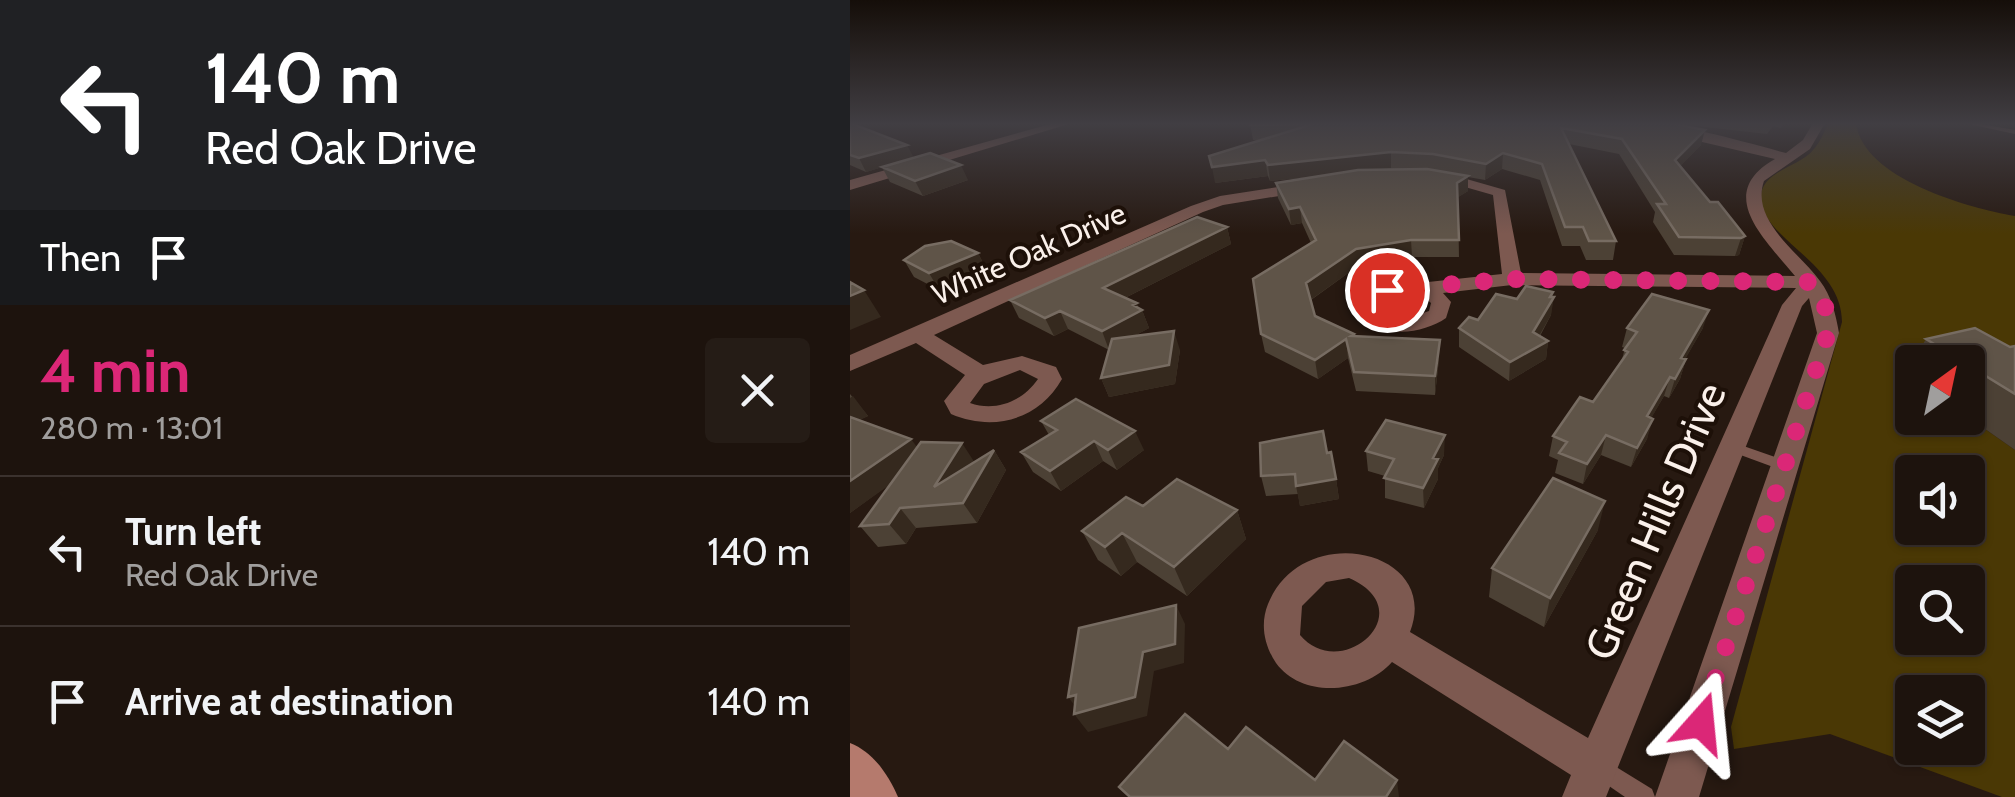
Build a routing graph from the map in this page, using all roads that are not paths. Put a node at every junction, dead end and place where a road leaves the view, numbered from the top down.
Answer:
1 (934, 160) edge
2 (1785, 160) edge
3 (1420, 173) edge
4 (850, 184) edge
5 (1327, 185) edge
6 (1512, 279) junction
7 (1811, 282) junction
8 (1421, 288) dead end
9 (917, 334) junction
10 (850, 364) edge
11 (982, 375) dead end
12 (1732, 446) junction
13 (1784, 466) junction
14 (1390, 640) dead end
15 (850, 764) edge
16 (1591, 782) edge
17 (876, 797) edge
18 (1644, 797) edge
19 (1677, 797) edge

1 - 4 street
2 - 7 street
3 - 6 street
5 - 9 street, White Oak Drive
6 - 7 street
6 - 8 street
7 - 12 street, Green Hills Drive
7 - 13 street
9 - 10 street, White Oak Drive
9 - 11 street
12 - 13 lane
12 - 16 street, Green Hills Drive
13 - 19 street
14 - 16 street
15 - 17 street
16 - 18 lane

